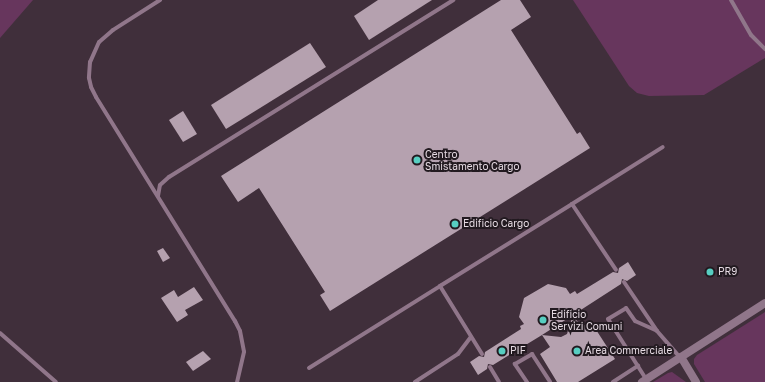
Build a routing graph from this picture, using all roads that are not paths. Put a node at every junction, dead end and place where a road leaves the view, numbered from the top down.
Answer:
1 (160, 0) edge
2 (453, 0) edge
3 (731, 0) edge
4 (765, 49) edge
5 (663, 147) dead end
6 (158, 196) junction
7 (572, 204) junction
8 (616, 270) dead end
9 (624, 282) dead end
10 (440, 286) junction
11 (765, 303) edge
12 (657, 331) junction
13 (0, 333) edge
14 (471, 337) junction
15 (482, 354) dead end
16 (681, 357) junction
17 (638, 366) junction
18 (490, 367) dead end
19 (309, 368) dead end
20 (644, 381) edge
21 (56, 382) edge
22 (237, 382) edge
23 (414, 382) edge
24 (499, 382) edge
25 (527, 382) edge
26 (550, 382) edge
27 (613, 382) edge
28 (696, 382) edge

1 - 6 lane
2 - 6 lane
3 - 4 lane
5 - 7 lane
6 - 22 lane
7 - 8 lane
7 - 10 lane
9 - 12 lane
10 - 14 lane
10 - 19 lane
11 - 16 street
12 - 16 lane
12 - 17 lane
13 - 21 lane
14 - 15 lane
14 - 23 lane
16 - 20 street
16 - 28 street
17 - 20 lane
17 - 27 lane
18 - 24 lane
25 - 26 lane

